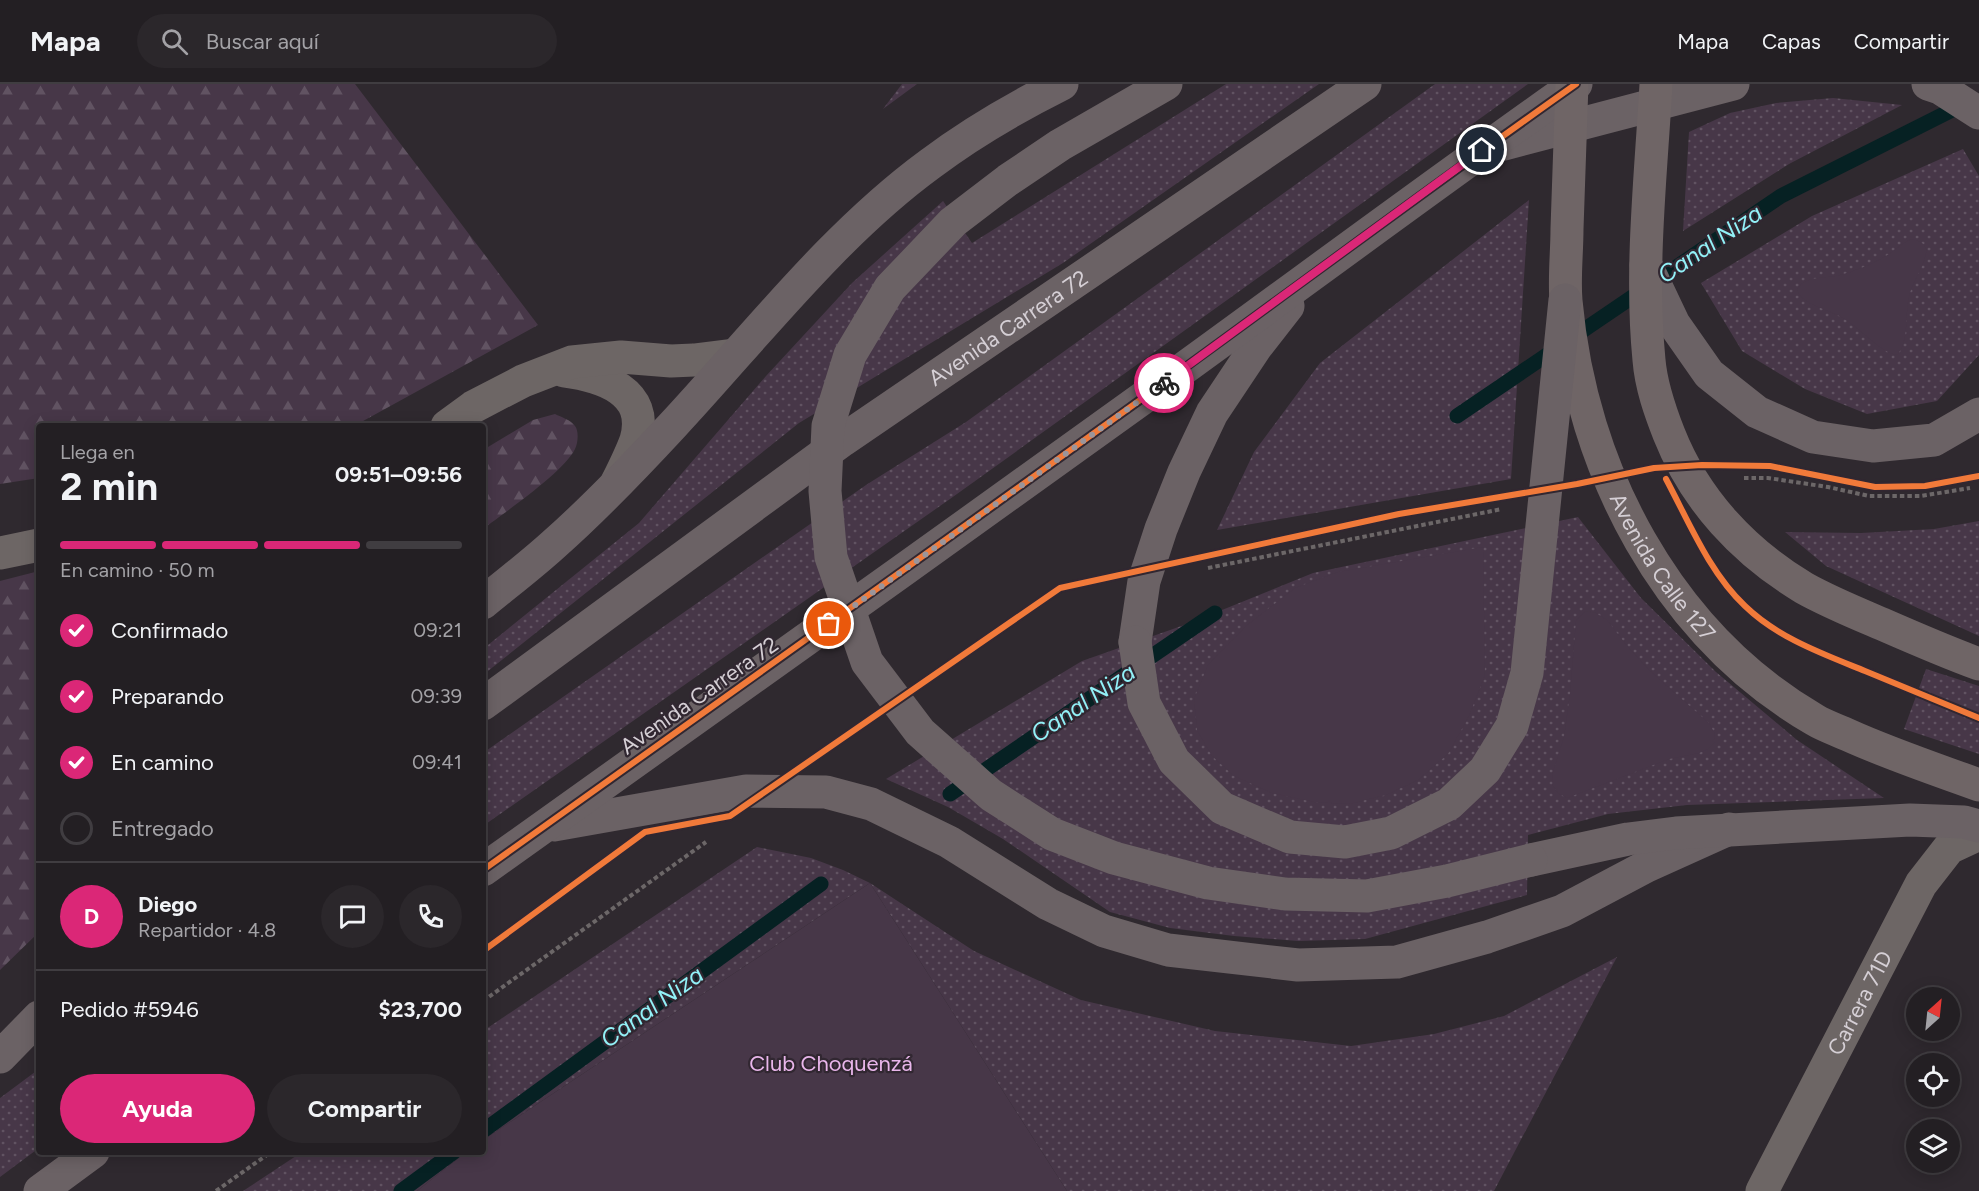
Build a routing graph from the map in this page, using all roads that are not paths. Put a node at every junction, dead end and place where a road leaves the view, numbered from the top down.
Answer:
1 (1062, 84) edge
2 (1166, 84) edge
3 (1365, 84) edge
4 (1574, 84) edge
5 (1656, 84) edge
6 (1733, 84) edge
7 (1934, 86) edge
8 (1979, 113) edge
9 (1482, 150) junction
10 (1646, 265) junction
11 (1311, 277) junction
12 (1565, 300) junction
13 (734, 356) junction
14 (550, 370) junction
15 (1979, 414) edge
16 (451, 423) edge
17 (617, 482) junction
18 (36, 546) edge
19 (0, 553) edge
20 (486, 601) edge
21 (1979, 664) edge
22 (486, 702) edge
23 (1979, 785) edge
24 (1979, 826) edge
25 (543, 827) junction
26 (1729, 829) junction
27 (1979, 834) edge
28 (486, 868) edge
29 (36, 1020) edge
30 (36, 1032) edge
31 (0, 1058) edge
32 (89, 1155) edge
33 (40, 1191) edge
34 (1762, 1191) edge

1 - 13 highway
2 - 26 highway, bridge
3 - 22 highway, Avenida Carrera 72
4 - 9 highway, Avenida Carrera 72
4 - 12 main road, Avenida Calle 127, bridge
5 - 10 main road, bridge
6 - 9 highway
7 - 8 highway
9 - 11 highway, Avenida Carrera 72
10 - 15 highway
10 - 21 main road, bridge
11 - 12 highway, bridge
11 - 25 highway, Avenida Carrera 72
12 - 23 main road, Avenida Calle 127, bridge
13 - 14 street
13 - 17 highway
14 - 16 street
14 - 17 street
17 - 20 highway
18 - 19 street
24 - 26 highway
25 - 26 highway
25 - 28 highway, Avenida Carrera 72
27 - 34 street, Carrera 71D
29 - 31 highway
30 - 31 highway
32 - 33 highway

